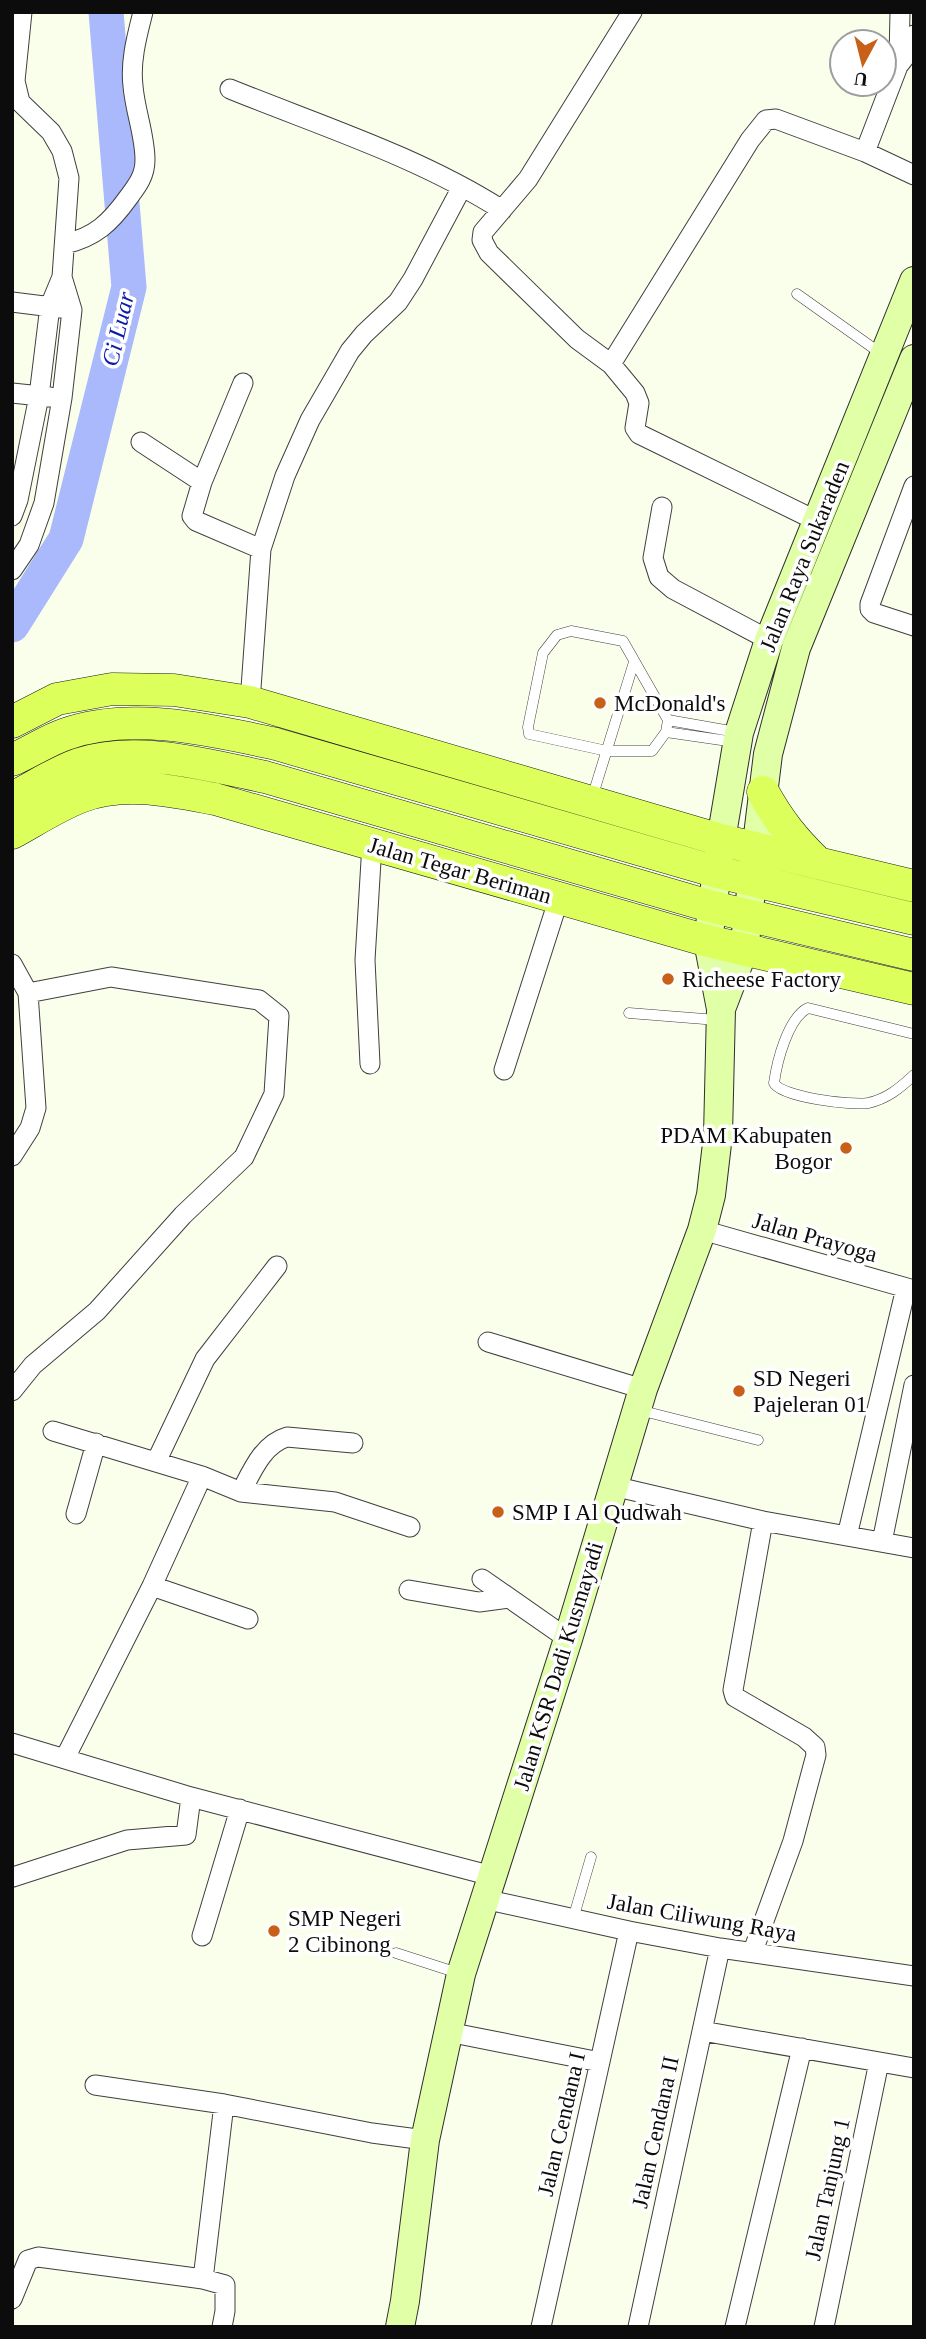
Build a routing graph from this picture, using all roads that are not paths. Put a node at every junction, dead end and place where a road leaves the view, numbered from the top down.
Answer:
1 (22, 12) edge
2 (143, 12) edge
3 (632, 12) edge
4 (900, 12) edge
5 (914, 35) edge
6 (898, 66) joint
7 (230, 89) dead end
8 (886, 98) edge
9 (865, 152) junction
10 (914, 175) edge
11 (462, 187) junction
12 (502, 210) junction
13 (65, 244) junction
14 (62, 277) junction
15 (914, 281) edge
16 (797, 294) dead end
17 (12, 302) edge
18 (50, 306) junction
19 (908, 309) edge
20 (72, 310) junction
21 (884, 355) junction
22 (914, 359) edge
23 (611, 364) junction
24 (243, 383) dead end
25 (12, 393) edge
26 (39, 396) junction
27 (62, 398) junction
28 (141, 442) dead end
29 (202, 482) junction
30 (914, 486) edge
31 (44, 503) junction
32 (14, 505) edge
33 (662, 507) dead end
34 (817, 521) junction
35 (261, 549) junction
36 (12, 570) edge
37 (914, 626) edge
38 (769, 640) junction
39 (634, 662) junction
40 (250, 702) junction
41 (668, 720) junction
42 (12, 722) edge
43 (666, 732) junction
44 (738, 738) junction
45 (607, 751) junction
46 (12, 760) edge
47 (763, 792) junction
48 (12, 798) edge
49 (591, 802) junction
50 (12, 833) edge
51 (720, 840) junction
52 (372, 844) junction
53 (755, 849) junction
54 (818, 863) junction
55 (717, 872) junction
56 (751, 880) junction
57 (914, 886) edge
58 (559, 898) junction
59 (713, 907) junction
60 (747, 916) junction
61 (914, 919) edge
62 (708, 941) junction
63 (744, 948) junction
64 (914, 955) edge
65 (12, 964) edge
66 (914, 989) edge
67 (28, 993) junction
68 (629, 1013) dead end
69 (721, 1015) junction
70 (914, 1034) edge
71 (370, 1064) dead end
72 (504, 1070) dead end
73 (914, 1075) edge
74 (12, 1156) edge
75 (702, 1230) junction
76 (277, 1266) dead end
77 (910, 1289) edge
78 (488, 1342) dead end
79 (914, 1385) edge
80 (12, 1391) edge
81 (640, 1400) junction
82 (53, 1431) dead end
83 (758, 1440) dead end
84 (96, 1443) junction
85 (353, 1443) dead end
86 (156, 1462) junction
87 (202, 1476) junction
88 (613, 1486) junction
89 (241, 1492) junction
90 (76, 1514) dead end
91 (763, 1521) junction
92 (410, 1527) dead end
93 (847, 1536) junction
94 (882, 1542) junction
95 (914, 1548) edge
96 (482, 1579) dead end
97 (152, 1586) junction
98 (409, 1590) dead end
99 (509, 1598) junction
100 (248, 1619) dead end
101 (568, 1639) junction
102 (12, 1743) edge
103 (65, 1758) junction
104 (191, 1797) junction
105 (240, 1809) junction
106 (591, 1857) dead end
107 (13, 1877) edge
108 (488, 1888) junction
109 (573, 1919) junction
110 (629, 1931) junction
111 (202, 1936) dead end
112 (720, 1948) junction
113 (753, 1951) junction
114 (396, 1953) dead end
115 (461, 1974) junction
116 (914, 1976) edge
117 (702, 2031) junction
118 (448, 2032) junction
119 (802, 2048) junction
120 (600, 2062) junction
121 (879, 2062) junction
122 (914, 2068) edge
123 (95, 2085) dead end
124 (224, 2104) junction
125 (425, 2140) junction
126 (203, 2278) junction
127 (12, 2299) edge
128 (222, 2327) edge
129 (400, 2327) edge
130 (541, 2327) edge
131 (638, 2327) edge
132 (736, 2327) edge
133 (824, 2327) edge

1 - 13 street
2 - 13 street
3 - 12 street
4 - 6 street
5 - 6 street
7 - 11 street
8 - 9 street
9 - 10 street
9 - 23 street
11 - 12 street
11 - 35 street
12 - 23 street
13 - 14 street
14 - 18 street
14 - 20 street
15 - 19 main road, Jalan Raya Sukaraden
16 - 21 lane
17 - 18 street
18 - 20 street
18 - 26 street
19 - 21 main road, Jalan Raya Sukaraden
20 - 27 street
21 - 34 main road, Jalan Raya Sukaraden
22 - 47 main road, Jalan Raya Sukaraden
23 - 34 street
24 - 29 street
25 - 26 street
26 - 27 street
26 - 32 street
27 - 31 street
28 - 29 street
29 - 35 street
30 - 37 street
31 - 32 street
31 - 36 street
33 - 38 street
34 - 38 main road, Jalan Raya Sukaraden
35 - 40 street
38 - 44 main road, Jalan Raya Sukaraden
39 - 41 lane
39 - 45 lane
39 - 45 lane
40 - 42 main road
40 - 49 main road
41 - 43 lane
41 - 44 lane
43 - 44 lane
43 - 45 lane
44 - 51 main road, Jalan Raya Sukaraden
45 - 49 lane
46 - 55 main road
47 - 53 main road, Jalan Raya Sukaraden
47 - 54 main road
48 - 59 main road, Jalan Tegar Beriman
49 - 51 main road
50 - 52 main road, Jalan Tegar Beriman
51 - 53 main road
51 - 55 main road, Jalan KSR Dadi Kusmayadi
52 - 58 main road, Jalan Tegar Beriman
52 - 71 street
53 - 54 main road
53 - 56 main road, Jalan KSR Dadi Kusmayadi
54 - 57 main road
55 - 56 main road
55 - 59 main road, Jalan KSR Dadi Kusmayadi
56 - 60 main road, Jalan KSR Dadi Kusmayadi
56 - 61 main road
58 - 62 main road, Jalan Tegar Beriman
58 - 72 street
59 - 60 main road, Jalan Tegar Beriman
59 - 62 main road, Jalan KSR Dadi Kusmayadi
60 - 63 main road, Jalan KSR Dadi Kusmayadi
60 - 64 main road, Jalan Tegar Beriman
62 - 63 main road, Jalan Tegar Beriman
62 - 69 main road, Jalan KSR Dadi Kusmayadi
63 - 66 main road, Jalan Tegar Beriman
63 - 69 main road, Jalan KSR Dadi Kusmayadi
65 - 67 street
67 - 74 street
67 - 80 street
68 - 69 lane
69 - 75 main road, Jalan KSR Dadi Kusmayadi
70 - 73 lane
75 - 77 street, Jalan Prayoga
75 - 81 main road, Jalan KSR Dadi Kusmayadi
76 - 86 street
77 - 93 street
78 - 81 street
79 - 94 street
81 - 83 lane
81 - 88 main road, Jalan KSR Dadi Kusmayadi
82 - 84 street
84 - 86 street
84 - 90 street
85 - 89 street
86 - 87 street
87 - 89 street
87 - 97 street
88 - 91 street
88 - 101 main road, Jalan KSR Dadi Kusmayadi
89 - 92 street
91 - 93 street
91 - 113 street
93 - 94 street
94 - 95 street
96 - 99 street
97 - 100 street
97 - 103 street
98 - 99 street
99 - 101 street
101 - 108 main road, Jalan KSR Dadi Kusmayadi
102 - 103 street, Jalan Ciliwung Raya
103 - 104 street, Jalan Ciliwung Raya
104 - 105 street, Jalan Ciliwung Raya
104 - 107 street
105 - 108 street, Jalan Ciliwung Raya
105 - 111 street
106 - 109 lane
108 - 109 street, Jalan Ciliwung Raya
108 - 115 main road, Jalan KSR Dadi Kusmayadi
109 - 110 street, Jalan Ciliwung Raya
110 - 112 street, Jalan Ciliwung Raya
110 - 120 street, Jalan Cendana I
112 - 113 street, Jalan Ciliwung Raya
112 - 117 street, Jalan Cendana II
113 - 116 street, Jalan Ciliwung Raya
114 - 115 lane
115 - 118 main road, Jalan KSR Dadi Kusmayadi
117 - 119 street
117 - 131 street, Jalan Cendana II
118 - 120 street
118 - 125 main road, Jalan KSR Dadi Kusmayadi
119 - 121 street
119 - 132 street
120 - 130 street, Jalan Cendana I
121 - 122 street
121 - 133 street, Jalan Tanjung 1
123 - 124 street
124 - 125 street
124 - 126 street
125 - 129 main road, Jalan KSR Dadi Kusmayadi
126 - 127 street
126 - 128 street

